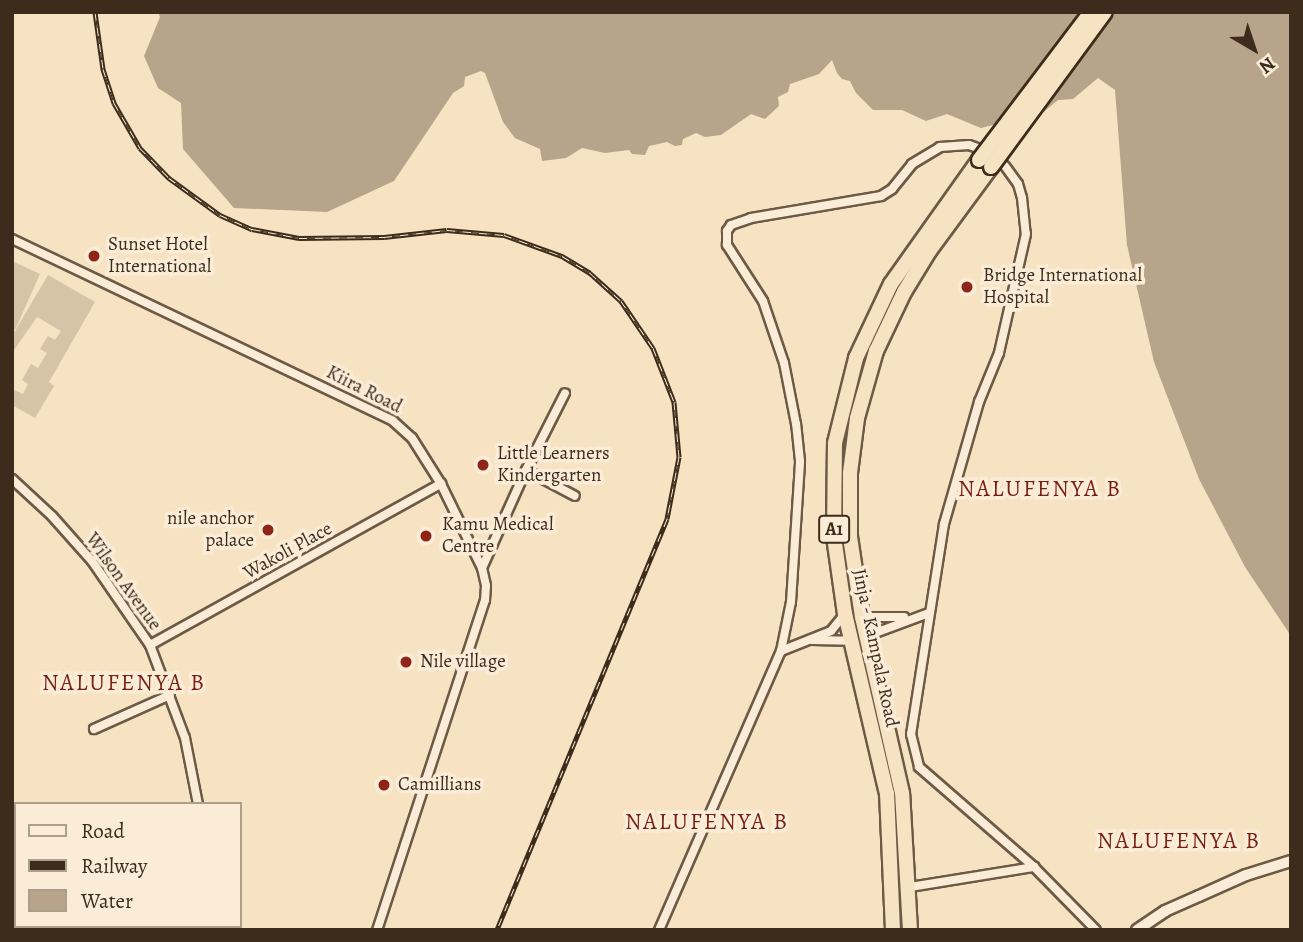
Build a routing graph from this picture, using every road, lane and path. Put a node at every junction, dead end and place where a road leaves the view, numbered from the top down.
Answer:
1 (1091, 12) edge
2 (1104, 12) edge
3 (989, 161) junction
4 (12, 239) edge
5 (565, 393) dead end
6 (526, 470) junction
7 (12, 479) edge
8 (440, 484) junction
9 (575, 496) dead end
10 (482, 568) junction
11 (929, 613) junction
12 (845, 614) junction
13 (862, 617) junction
14 (910, 617) junction
15 (867, 636) junction
16 (806, 640) junction
17 (851, 641) junction
18 (150, 645) junction
19 (781, 651) junction
20 (170, 695) junction
21 (94, 729) dead end
22 (198, 802) edge
23 (1291, 861) edge
24 (1034, 867) junction
25 (910, 887) junction
26 (377, 930) edge
27 (659, 930) edge
28 (893, 930) edge
29 (910, 930) edge
30 (1096, 930) edge
31 (1137, 930) edge

1 - 3 highway, A1, bridge
2 - 3 highway, A1, bridge
3 - 11 street
3 - 12 highway, Jinja - Kampala Road / A1
3 - 13 highway, Jinja - Kampala Road / A1
3 - 19 street
4 - 8 street, Kiira Road
5 - 6 street
6 - 9 street
6 - 10 street
7 - 18 street, Wilson Avenue
8 - 10 street, Kiira Road
8 - 18 street, Wakoli Place
10 - 26 street, Kiira Road
11 - 14 street
11 - 24 street
12 - 16 street
12 - 17 highway, Jinja - Kampala Road / A1
13 - 14 street
13 - 15 highway, Jinja - Kampala Road / A1
14 - 15 street
15 - 25 highway, Jinja - Kampala Road / A1
16 - 17 street
16 - 19 street
17 - 28 highway, Jinja - Kampala Road / A1
18 - 20 street, Wilson Avenue
19 - 27 street
20 - 21 street
20 - 22 street, Wilson Avenue
23 - 31 main road
24 - 25 street
24 - 30 street
25 - 29 highway, Jinja - Kampala Road / A1

